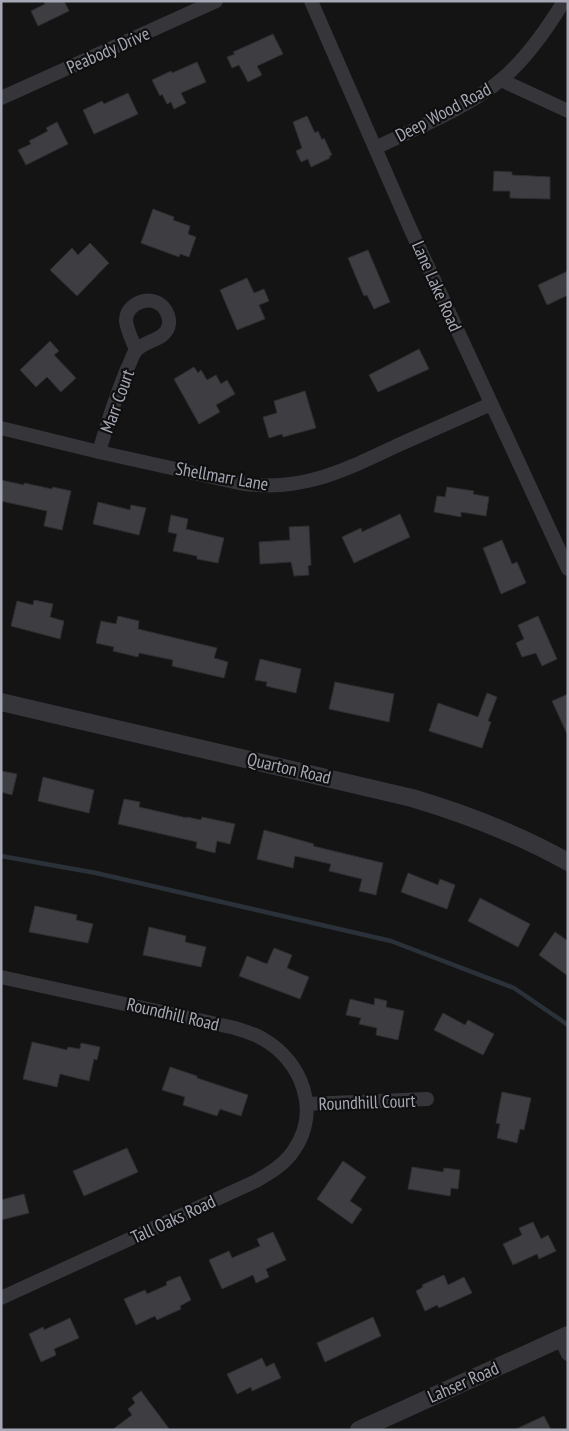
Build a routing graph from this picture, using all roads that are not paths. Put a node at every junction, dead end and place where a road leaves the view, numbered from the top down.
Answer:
1 (216, 1) edge
2 (311, 1) edge
3 (564, 1) edge
4 (501, 80) junction
5 (1, 98) edge
6 (568, 111) edge
7 (375, 148) junction
8 (136, 350) dead end
9 (491, 404) junction
10 (1, 428) edge
11 (99, 452) junction
12 (568, 569) edge
13 (1, 702) edge
14 (568, 862) edge
15 (1, 977) edge
16 (427, 1100) dead end
17 (307, 1104) junction
18 (1, 1298) edge
19 (564, 1336) edge
20 (568, 1354) edge
21 (358, 1430) edge

1 - 5 street, Peabody Drive
2 - 7 street, Lane Lake Road
3 - 4 street, Deep Wood Road
4 - 6 street
4 - 7 street, Deep Wood Road
7 - 9 street, Lane Lake Road
8 - 11 street, Marr Court
9 - 11 street, Shellmarr Lane
9 - 12 street, Lane Lake Road
10 - 11 street, Shellmarr Lane
13 - 14 street, Quarton Road
15 - 17 street, Roundhill Road
16 - 17 street, Roundhill Court
17 - 18 street, Tall Oaks Road
19 - 20 street
19 - 21 street, Lahser Road

